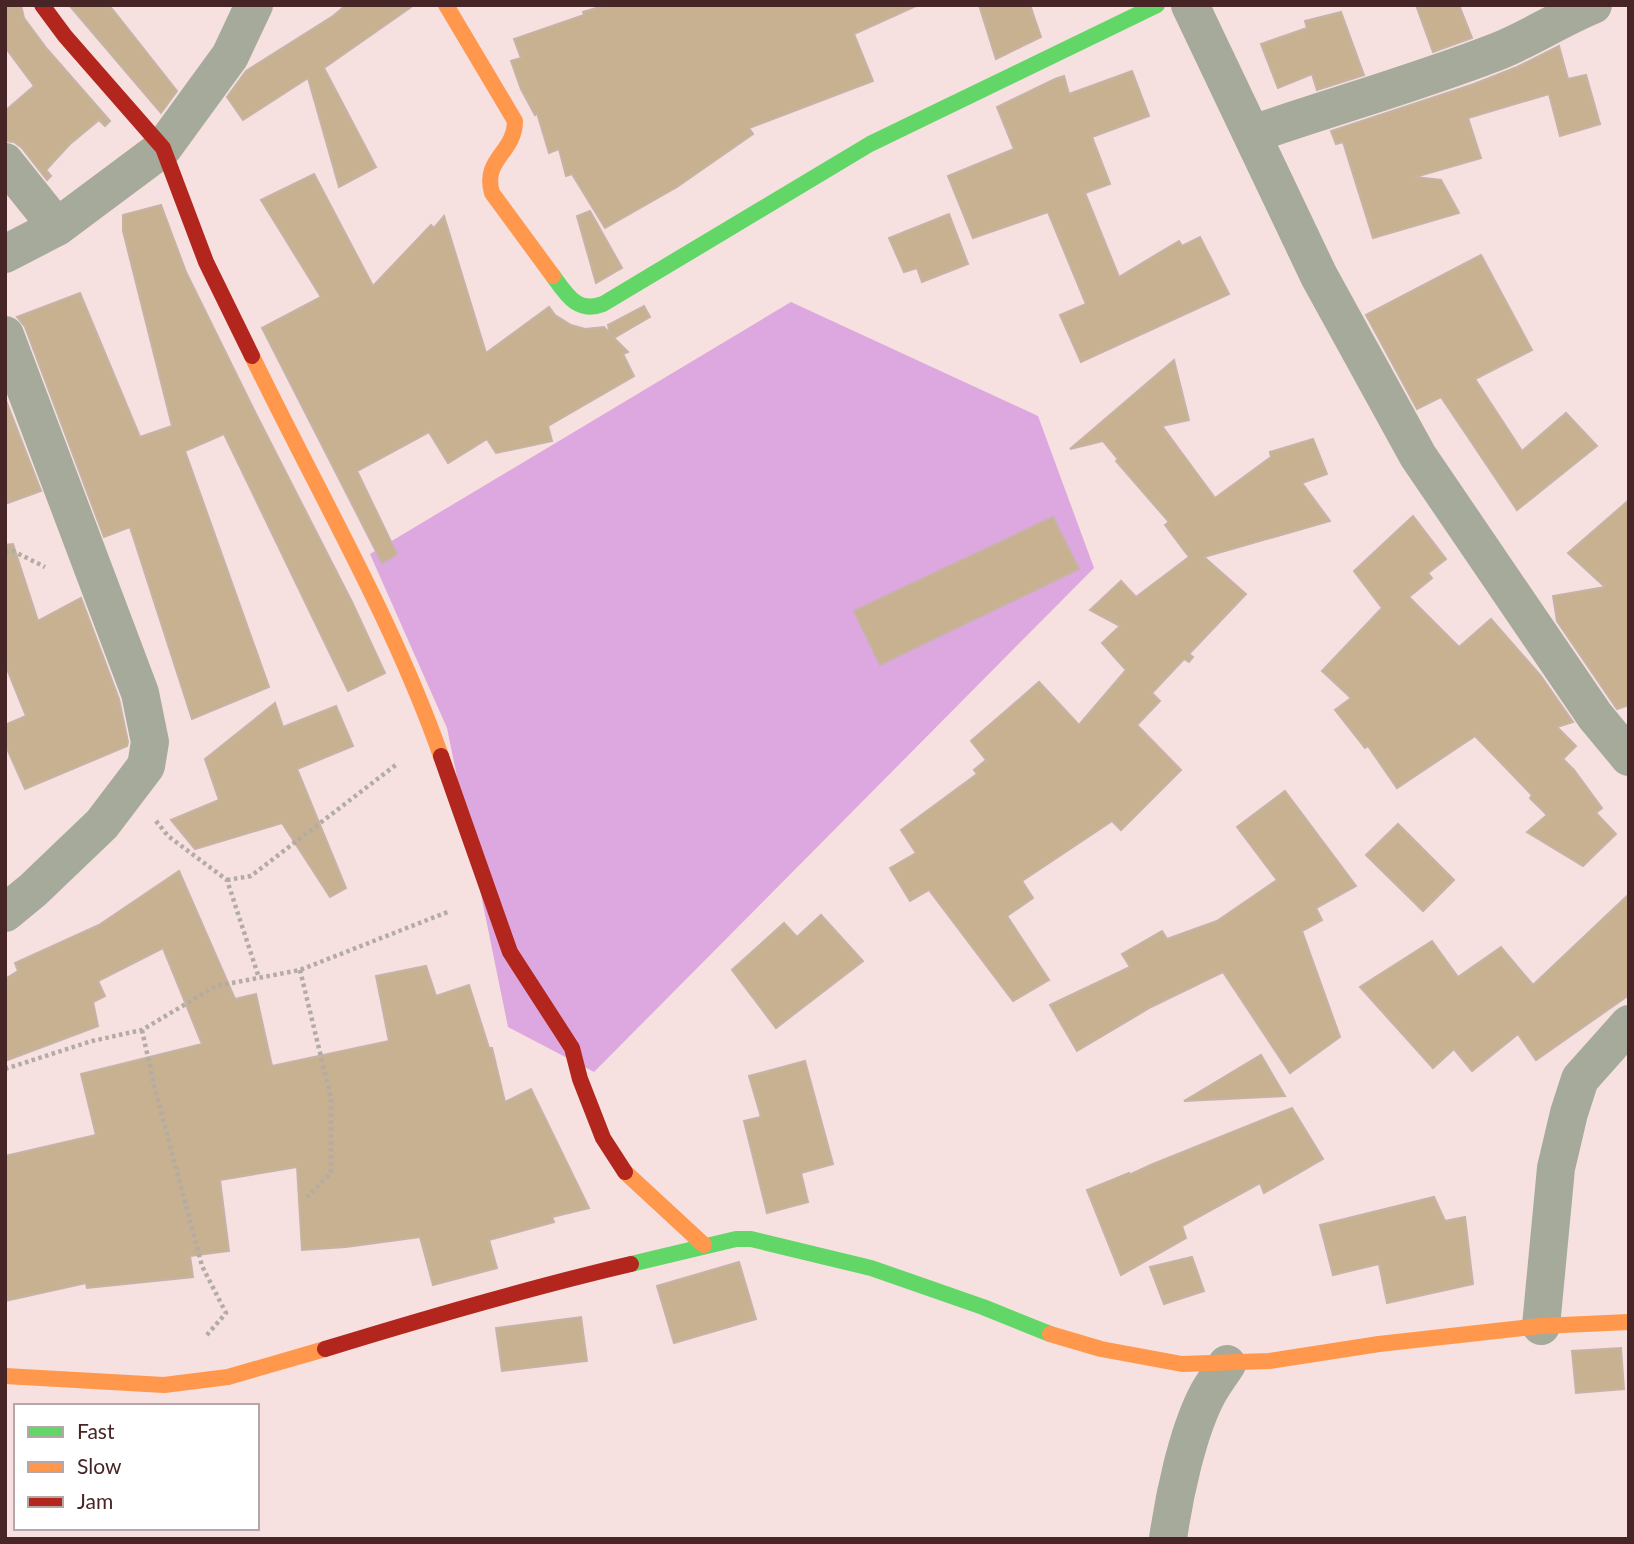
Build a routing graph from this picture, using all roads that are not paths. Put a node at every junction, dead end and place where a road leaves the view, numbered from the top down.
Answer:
1 (42, 5) edge
2 (254, 5) edge
3 (446, 5) edge
4 (1157, 5) edge
5 (1190, 5) edge
6 (1592, 5) edge
7 (1253, 134) junction
8 (163, 148) junction
9 (5, 162) edge
10 (57, 227) junction
11 (5, 254) edge
12 (5, 335) edge
13 (1623, 737) edge
14 (5, 913) edge
15 (1629, 1024) edge
16 (704, 1245) junction
17 (1629, 1322) edge
18 (1541, 1326) junction
19 (1227, 1364) junction
20 (5, 1376) edge
21 (1168, 1539) edge

1 - 8 street
2 - 8 street
3 - 4 street
5 - 7 street
6 - 7 street
7 - 13 street
8 - 10 street
8 - 16 street
9 - 10 street
10 - 11 street
12 - 14 street
15 - 18 street
16 - 19 street
16 - 20 street
17 - 18 street
18 - 19 street
19 - 21 street

